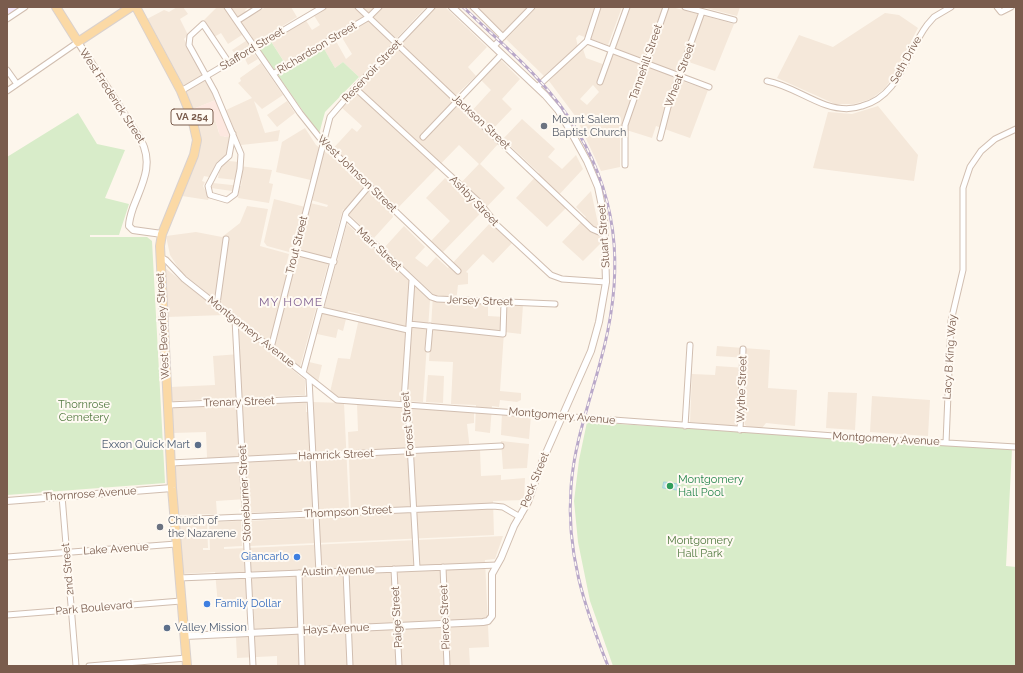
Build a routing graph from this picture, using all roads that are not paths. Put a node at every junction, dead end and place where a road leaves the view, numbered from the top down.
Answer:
1 (25, 7) edge
2 (56, 7) edge
3 (131, 7) edge
4 (136, 7) edge
5 (228, 7) edge
6 (259, 7) edge
7 (323, 7) edge
8 (358, 7) edge
9 (379, 7) edge
10 (432, 7) edge
11 (452, 7) edge
12 (473, 7) edge
13 (532, 7) edge
14 (598, 7) edge
15 (627, 7) edge
16 (666, 7) edge
17 (685, 7) edge
18 (951, 7) edge
19 (997, 7) edge
20 (1011, 7) edge
21 (702, 12) junction
22 (369, 17) junction
23 (7, 19) edge
24 (734, 20) dead end
25 (237, 21) junction
26 (503, 37) junction
27 (586, 41) junction
28 (78, 42) junction
29 (398, 43) junction
30 (494, 46) junction
31 (255, 47) junction
32 (612, 50) junction
33 (502, 54) junction
34 (229, 63) junction
35 (646, 64) junction
36 (7, 70) edge
37 (273, 74) junction
38 (206, 76) junction
39 (680, 76) junction
40 (767, 81) dead end
41 (600, 82) dead end
42 (17, 84) junction
43 (708, 86) dead end
44 (537, 87) junction
45 (355, 88) junction
46 (181, 90) junction
47 (7, 91) edge
48 (458, 100) junction
49 (1016, 129) edge
50 (233, 134) junction
51 (423, 137) dead end
52 (660, 138) dead end
53 (323, 142) junction
54 (625, 166) dead end
55 (369, 186) junction
56 (346, 217) junction
57 (606, 231) junction
58 (162, 234) junction
59 (226, 238) dead end
60 (295, 252) junction
61 (160, 257) junction
62 (334, 262) junction
63 (458, 271) dead end
64 (412, 280) junction
65 (606, 282) junction
66 (504, 302) junction
67 (216, 304) junction
68 (555, 304) dead end
69 (321, 310) junction
70 (235, 319) junction
71 (409, 324) junction
72 (430, 326) junction
73 (408, 330) junction
74 (690, 345) dead end
75 (271, 348) junction
76 (428, 349) dead end
77 (743, 349) dead end
78 (303, 373) junction
79 (309, 379) junction
80 (310, 399) junction
81 (240, 402) junction
82 (406, 404) junction
83 (168, 405) junction
84 (563, 416) junction
85 (685, 426) junction
86 (740, 430) junction
87 (946, 443) junction
88 (501, 446) dead end
89 (1016, 447) edge
90 (410, 451) junction
91 (313, 456) junction
92 (243, 459) junction
93 (171, 463) junction
94 (172, 488) junction
95 (62, 496) junction
96 (7, 501) edge
97 (414, 509) junction
98 (316, 514) junction
99 (246, 517) junction
100 (520, 517) junction
101 (175, 520) junction
102 (176, 544) junction
103 (66, 552) junction
104 (7, 557) edge
105 (497, 565) junction
106 (443, 567) junction
107 (417, 568) junction
108 (394, 569) junction
109 (346, 571) junction
110 (299, 573) junction
111 (319, 573) junction
112 (250, 576) junction
113 (179, 578) junction
114 (181, 601) junction
115 (71, 610) junction
116 (7, 615) edge
117 (488, 620) joint
118 (445, 624) junction
119 (397, 626) junction
120 (349, 628) junction
121 (301, 631) junction
122 (252, 633) junction
123 (184, 636) junction
124 (187, 662) edge
125 (76, 666) edge
126 (89, 666) edge
127 (253, 666) edge
128 (302, 666) edge
129 (350, 666) edge
130 (399, 666) edge
131 (447, 666) edge

1 - 23 street
2 - 28 main road, West Frederick Street
3 - 28 main road
4 - 46 main road, West Beverley Street / VA 254
5 - 25 street, West Johnson Street
6 - 25 street
7 - 31 street, Stafford Street
8 - 22 street, Jackson Street
9 - 22 street, Richardson Street
10 - 29 street, Reservoir Street
11 - 30 street, Stuart Street
12 - 26 street
13 - 26 street
14 - 27 street
15 - 32 street
16 - 35 street, Tannehill Street
17 - 21 street
18 - 40 street, Seth Drive
19 - 20 street
21 - 24 street
21 - 39 street, Wheat Street
22 - 29 street, Jackson Street
22 - 37 street, Richardson Street
25 - 31 street, West Johnson Street
26 - 30 street
27 - 32 street
27 - 44 street
28 - 42 street
28 - 58 street, West Frederick Street
29 - 45 street, Reservoir Street
29 - 48 street, Jackson Street
30 - 33 street, Stuart Street
31 - 34 street, Stafford Street
31 - 37 street, West Johnson Street
32 - 35 street
32 - 41 street
33 - 44 street, Stuart Street
33 - 48 street
34 - 38 street, Stafford Street
34 - 38 street
35 - 39 street
35 - 54 street, Tannehill Street
36 - 42 street
37 - 53 street, West Johnson Street
38 - 46 street, Stafford Street
38 - 50 street
39 - 43 street
39 - 52 street, Wheat Street
42 - 47 street
44 - 57 street, Stuart Street
45 - 53 street, Reservoir Street
45 - 65 street, Ashby Street
46 - 58 main road, West Beverley Street / VA 254
48 - 51 street
48 - 57 street, Jackson Street
49 - 87 street, Lacy B King Way
50 - 50 street
53 - 55 street, West Johnson Street
53 - 60 street, Trout Street
55 - 56 street
55 - 63 street, West Johnson Street
56 - 62 street
56 - 64 street, Marr Street
57 - 65 street, Stuart Street
58 - 61 main road, West Beverley Street / VA 254
59 - 67 street
60 - 62 street
60 - 75 street, Trout Street
61 - 67 street, Montgomery Avenue
61 - 83 main road, West Beverley Street / VA 254
62 - 69 street
64 - 66 street, Jersey Street
64 - 71 street, Forest Street
65 - 84 street, Stuart Street
66 - 68 street, Jersey Street
66 - 72 street
67 - 70 street, Montgomery Avenue
69 - 73 street
69 - 78 street
70 - 75 street, Montgomery Avenue
70 - 81 street, Stoneburner Street
71 - 72 street
71 - 73 street, Forest Street
72 - 76 street
73 - 82 street, Forest Street
74 - 85 street
75 - 78 street, Montgomery Avenue
77 - 86 street, Wythe Street
78 - 79 street, Montgomery Avenue
79 - 80 street
79 - 82 street, Montgomery Avenue
80 - 81 street, Trenary Street
80 - 91 street
81 - 83 street, Trenary Street
81 - 92 street, Stoneburner Street
82 - 84 street, Montgomery Avenue
82 - 90 street, Forest Street
83 - 93 main road, West Beverley Street / VA 254
84 - 85 street, Montgomery Avenue
84 - 100 street, Peck Street
85 - 86 street, Montgomery Avenue
86 - 87 street, Montgomery Avenue
87 - 89 street, Montgomery Avenue
88 - 90 street, Hamrick Street
90 - 91 street, Hamrick Street
90 - 97 street, Forest Street
91 - 92 street, Hamrick Street
91 - 98 street
92 - 93 street, Hamrick Street
92 - 99 street, Stoneburner Street
93 - 94 main road, West Beverley Street / VA 254
94 - 95 street, Thornrose Avenue
94 - 101 main road, West Beverley Street / VA 254
95 - 96 street, Thornrose Avenue
95 - 103 street, 2nd Street
97 - 98 street, Thompson Street
97 - 100 street, Thompson Street
97 - 107 street, Forest Street
98 - 99 street, Thompson Street
98 - 111 street
99 - 101 street, Thompson Street
99 - 112 street, Stoneburner Street
100 - 105 street, Peck Street
101 - 102 main road, West Beverley Street / VA 254
102 - 103 street, Lake Avenue
102 - 113 main road, West Beverley Street / VA 254
103 - 104 street, Lake Avenue
103 - 115 street, 2nd Street
105 - 106 street, Austin Avenue
105 - 117 street, Peck Street
106 - 107 street, Austin Avenue
106 - 118 street, Pierce Street
107 - 108 street, Austin Avenue
108 - 109 street, Austin Avenue
108 - 119 street, Paige Street
109 - 111 street, Austin Avenue
109 - 120 street
110 - 111 street, Austin Avenue
110 - 112 street, Austin Avenue
110 - 121 street
112 - 113 street, Austin Avenue
112 - 122 street, Stoneburner Street
113 - 114 main road, West Beverley Street / VA 254
114 - 115 street, Park Boulevard
114 - 123 main road, West Beverley Street / VA 254
115 - 116 street, Park Boulevard
115 - 125 street, 2nd Street
117 - 118 street, Hays Avenue
118 - 119 street, Hays Avenue
118 - 131 street, Pierce Street
119 - 120 street, Hays Avenue
119 - 130 street, Paige Street
120 - 121 street, Hays Avenue
120 - 129 street
121 - 122 street, Hays Avenue
121 - 128 street
122 - 123 street, Hays Avenue
122 - 127 street, Stoneburner Street
123 - 124 main road, West Beverley Street / VA 254
124 - 126 street

